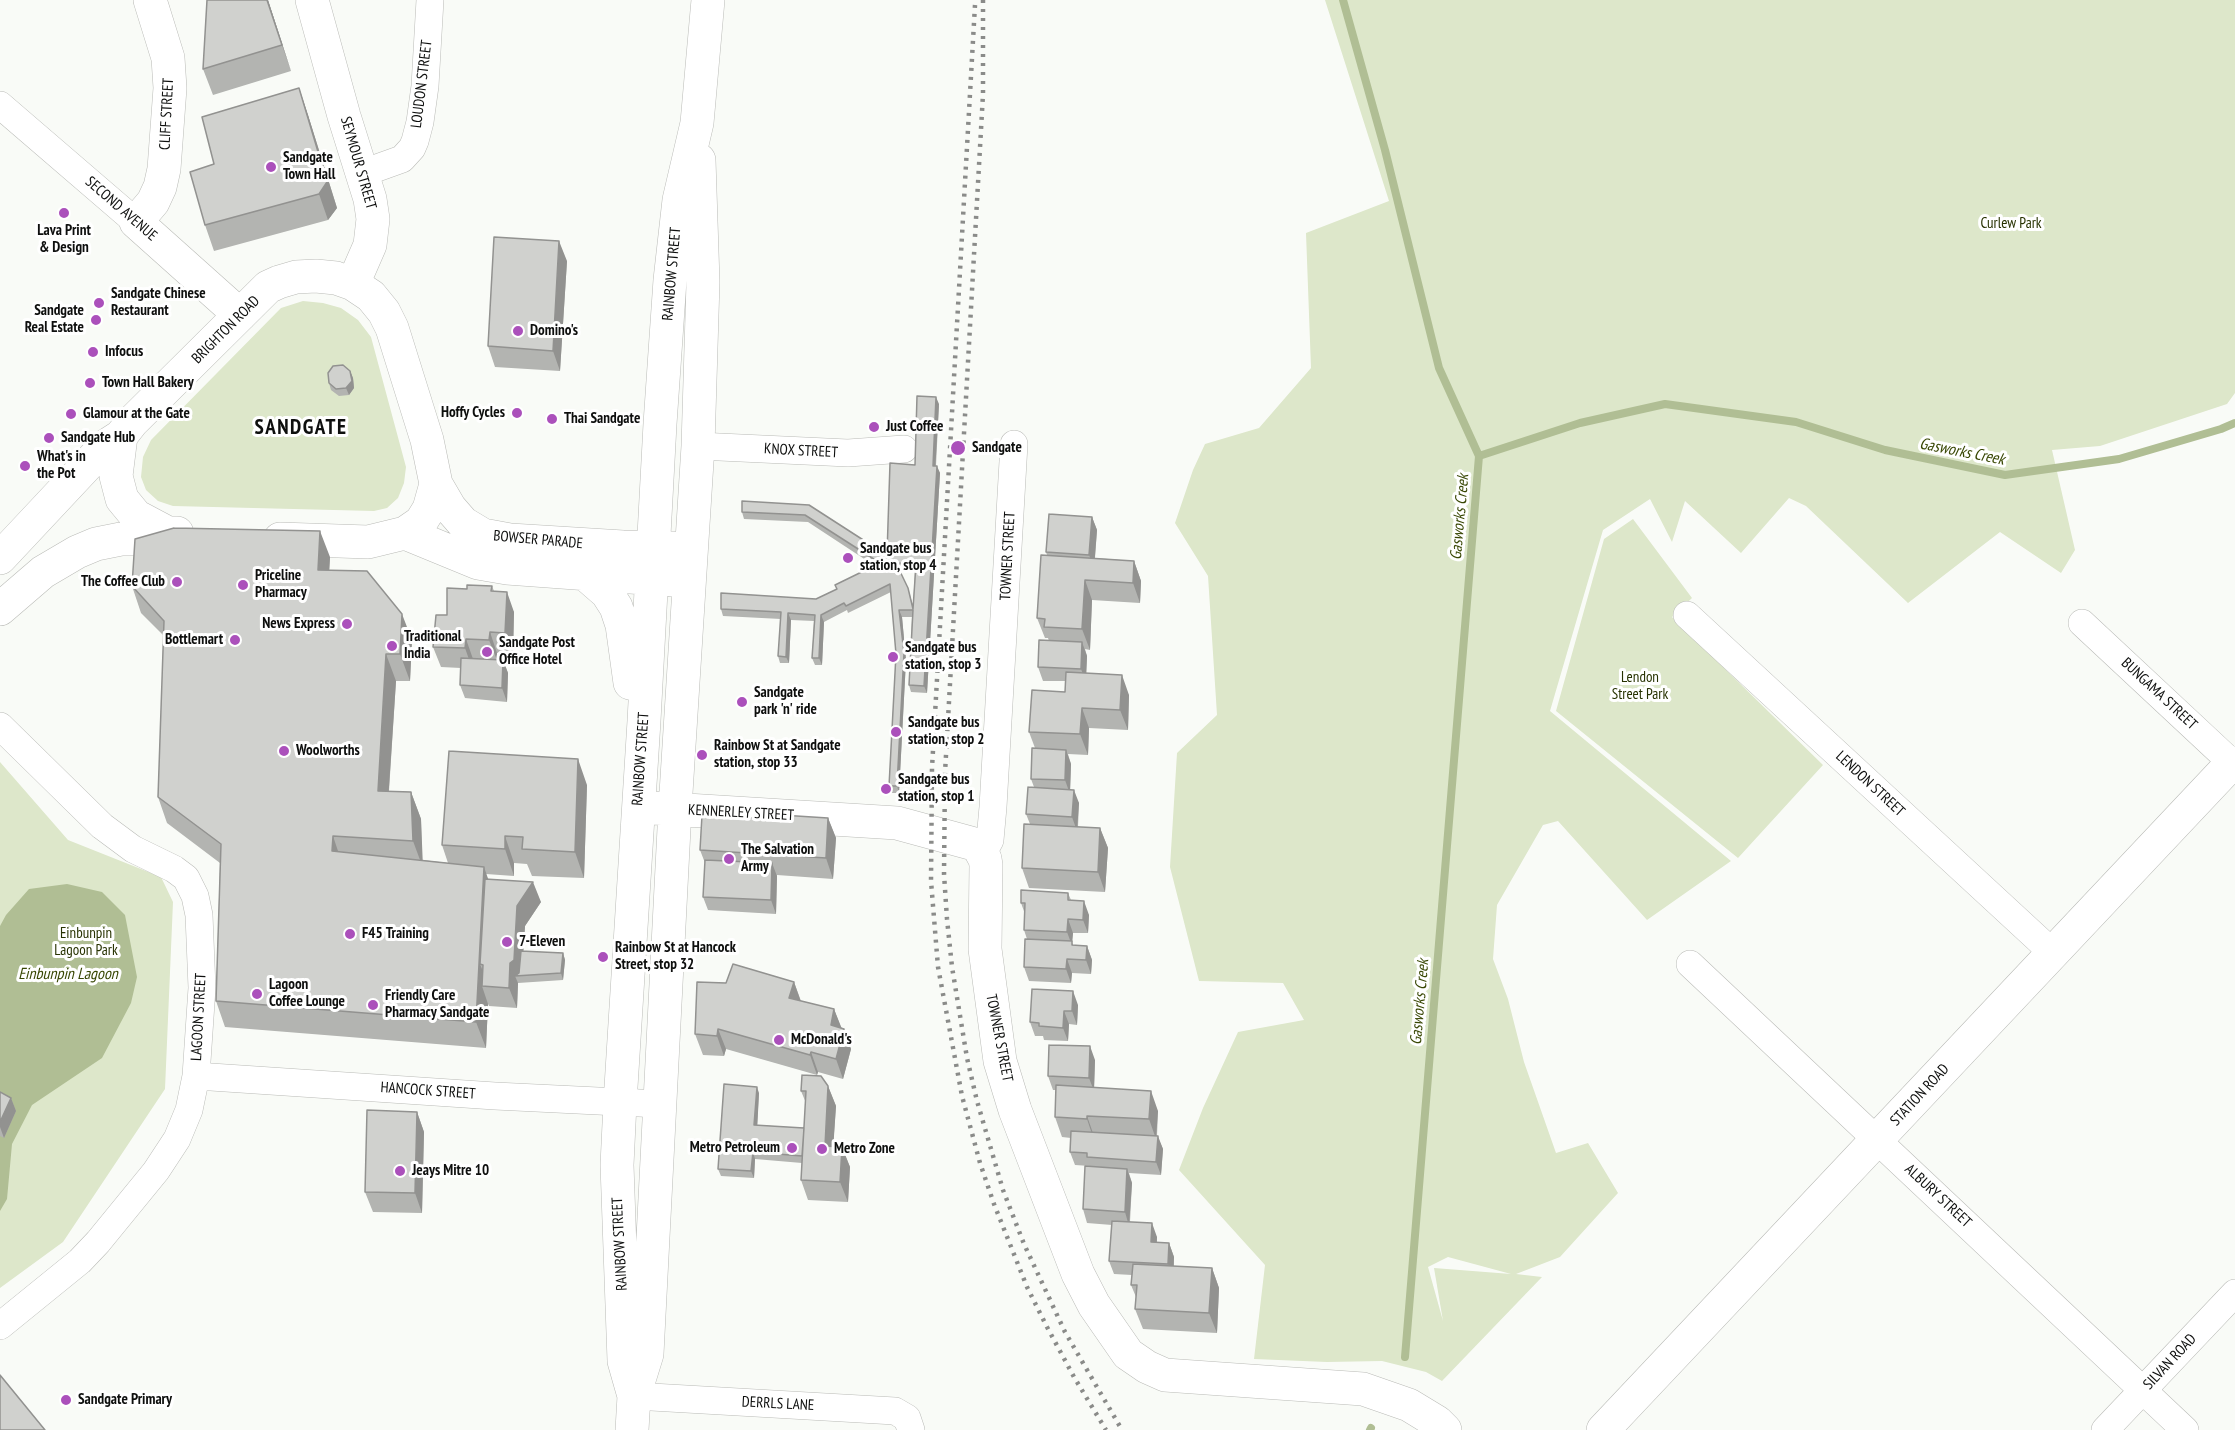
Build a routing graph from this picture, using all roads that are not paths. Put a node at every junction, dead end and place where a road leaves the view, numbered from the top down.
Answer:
1 (150, 0) edge
2 (312, 0) edge
3 (430, 0) edge
4 (708, 0) edge
5 (0, 105) edge
6 (697, 123) junction
7 (363, 173) junction
8 (136, 222) junction
9 (353, 284) junction
10 (240, 315) junction
11 (121, 436) junction
12 (1014, 444) dead end
13 (698, 447) junction
14 (904, 449) dead end
15 (436, 484) junction
16 (168, 533) junction
17 (405, 533) junction
18 (201, 534) edge
19 (246, 537) edge
20 (690, 548) junction
21 (0, 558) edge
22 (652, 564) junction
23 (584, 573) junction
24 (689, 581) junction
25 (0, 609) edge
26 (1687, 615) dead end
27 (2082, 623) dead end
28 (644, 721) junction
29 (0, 726) edge
30 (2234, 763) edge
31 (637, 807) junction
32 (675, 809) junction
33 (983, 853) junction
34 (2053, 953) junction
35 (1690, 964) dead end
36 (196, 1076) junction
37 (620, 1103) junction
38 (660, 1104) junction
39 (1878, 1140) junction
40 (2235, 1293) edge
41 (0, 1326) edge
42 (2143, 1391) junction
43 (634, 1396) junction
44 (632, 1430) edge
45 (911, 1430) edge
46 (1446, 1430) edge
47 (1603, 1430) edge
48 (2105, 1430) edge
49 (2185, 1430) edge

1 - 8 street, CLIFF STREET
2 - 7 street, SEYMOUR STREET
3 - 7 street, LOUDON STREET
4 - 6 street, RAINBOW STREET
5 - 8 street, SECOND AVENUE
6 - 13 street, RAINBOW STREET
6 - 22 street, RAINBOW STREET
7 - 9 street, SEYMOUR STREET
8 - 10 street, SECOND AVENUE
9 - 10 street, BRIGHTON ROAD
9 - 15 street
10 - 11 street, BRIGHTON ROAD
11 - 16 street
11 - 21 street, BRIGHTON ROAD
12 - 33 street, TOWNER STREET
13 - 14 street, KNOX STREET
13 - 20 street, RAINBOW STREET
15 - 17 street
15 - 22 street, BOWSER PARADE
16 - 18 street
16 - 25 street
17 - 19 street
17 - 23 street, BOWSER PARADE
20 - 22 street, BOWSER PARADE
20 - 24 street, RAINBOW STREET
22 - 23 street, BOWSER PARADE
22 - 24 street, BOWSER PARADE
22 - 28 street, RAINBOW STREET
23 - 28 street
24 - 32 street, RAINBOW STREET
26 - 34 street, LENDON STREET
27 - 30 street, BUNGAMA STREET
28 - 31 street, RAINBOW STREET
29 - 36 street, LAGOON STREET
30 - 34 street, STATION ROAD
31 - 32 street, KENNERLEY STREET
31 - 37 street, RAINBOW STREET
32 - 33 street, KENNERLEY STREET
32 - 38 street, RAINBOW STREET
33 - 46 street, TOWNER STREET
34 - 39 street, STATION ROAD
35 - 39 street, ALBURY STREET
36 - 37 street, HANCOCK STREET
36 - 41 street, LAGOON STREET
37 - 38 street, HANCOCK STREET
37 - 43 street, RAINBOW STREET
38 - 43 street, RAINBOW STREET
39 - 42 street, ALBURY STREET
39 - 47 street, STATION ROAD
40 - 42 street, SILVAN ROAD
42 - 48 street, SILVAN ROAD
42 - 49 street, ALBURY STREET
43 - 44 street, RAINBOW STREET
43 - 45 street, DERRLS LANE

